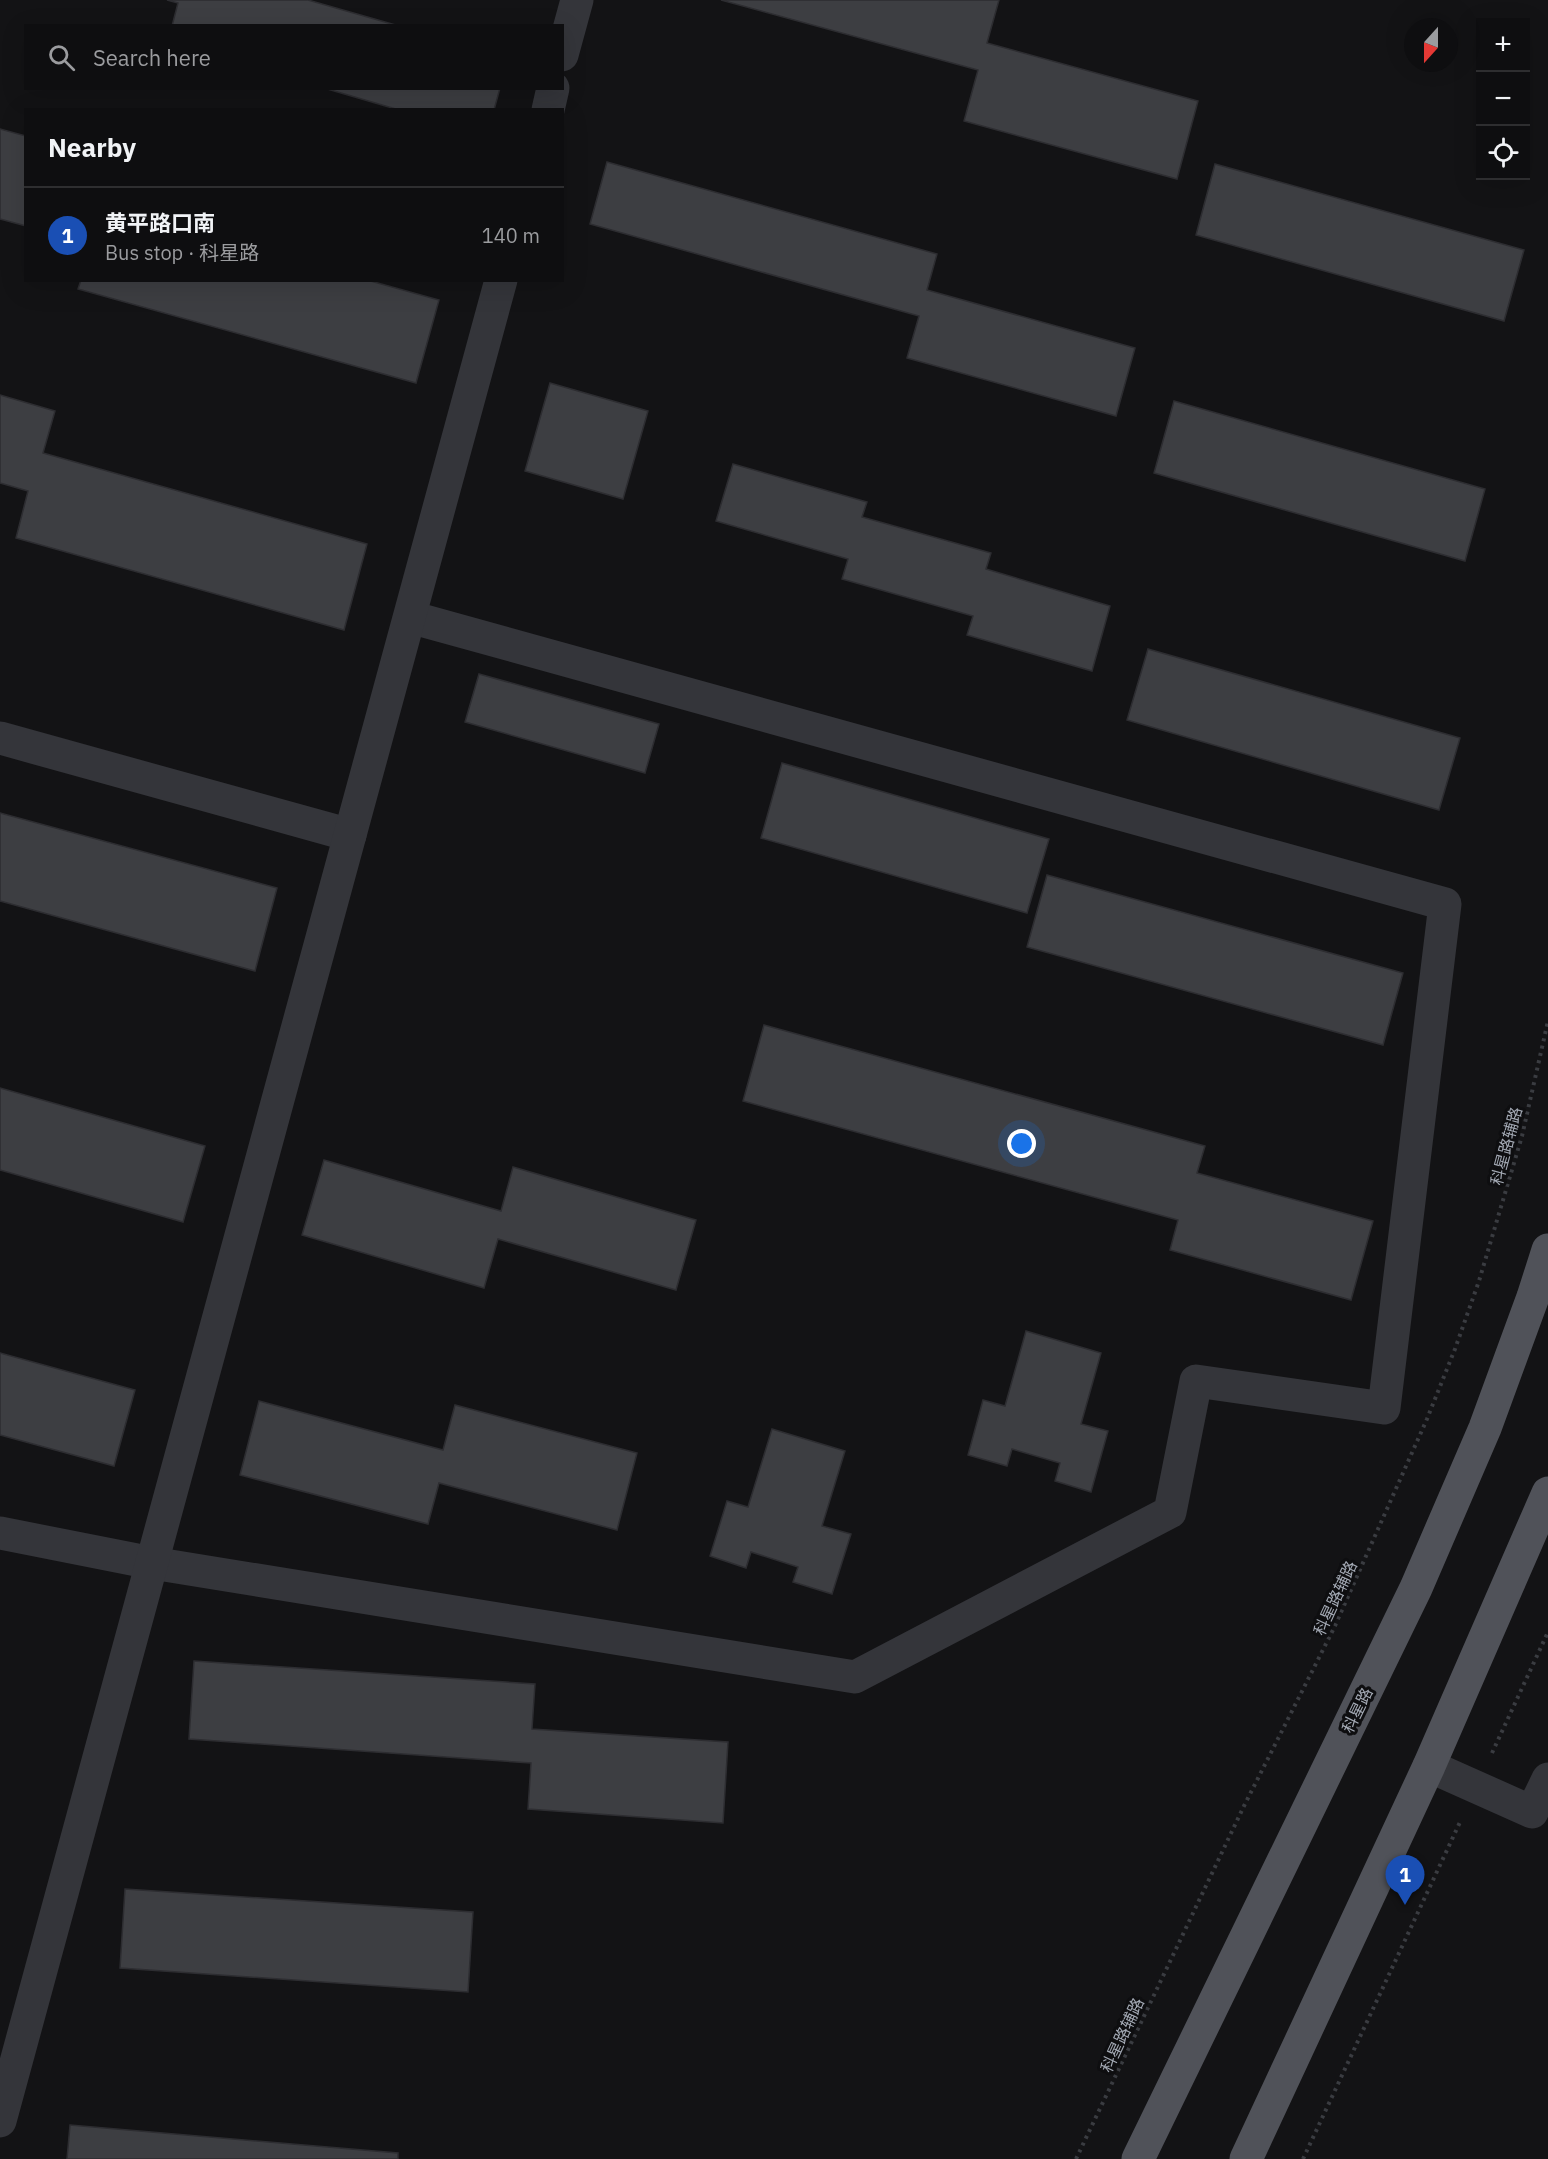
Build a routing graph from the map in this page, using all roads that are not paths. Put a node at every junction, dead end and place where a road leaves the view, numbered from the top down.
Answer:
1 (578, 0) edge
2 (564, 48) edge
3 (553, 90) edge
4 (548, 108) edge
5 (500, 282) edge
6 (410, 617) junction
7 (0, 738) edge
8 (350, 836) junction
9 (1548, 1250) edge
10 (1548, 1492) edge
11 (0, 1533) edge
12 (152, 1563) junction
13 (1429, 1766) junction
14 (1548, 1779) edge
15 (0, 2121) edge
16 (1138, 2159) edge
17 (1246, 2159) edge

1 - 2 street
3 - 4 street
5 - 6 street
6 - 8 street
6 - 12 street
7 - 8 street
8 - 12 street
9 - 16 main road, 科星路
10 - 13 main road
11 - 12 street
12 - 15 street
13 - 14 street
13 - 17 main road

